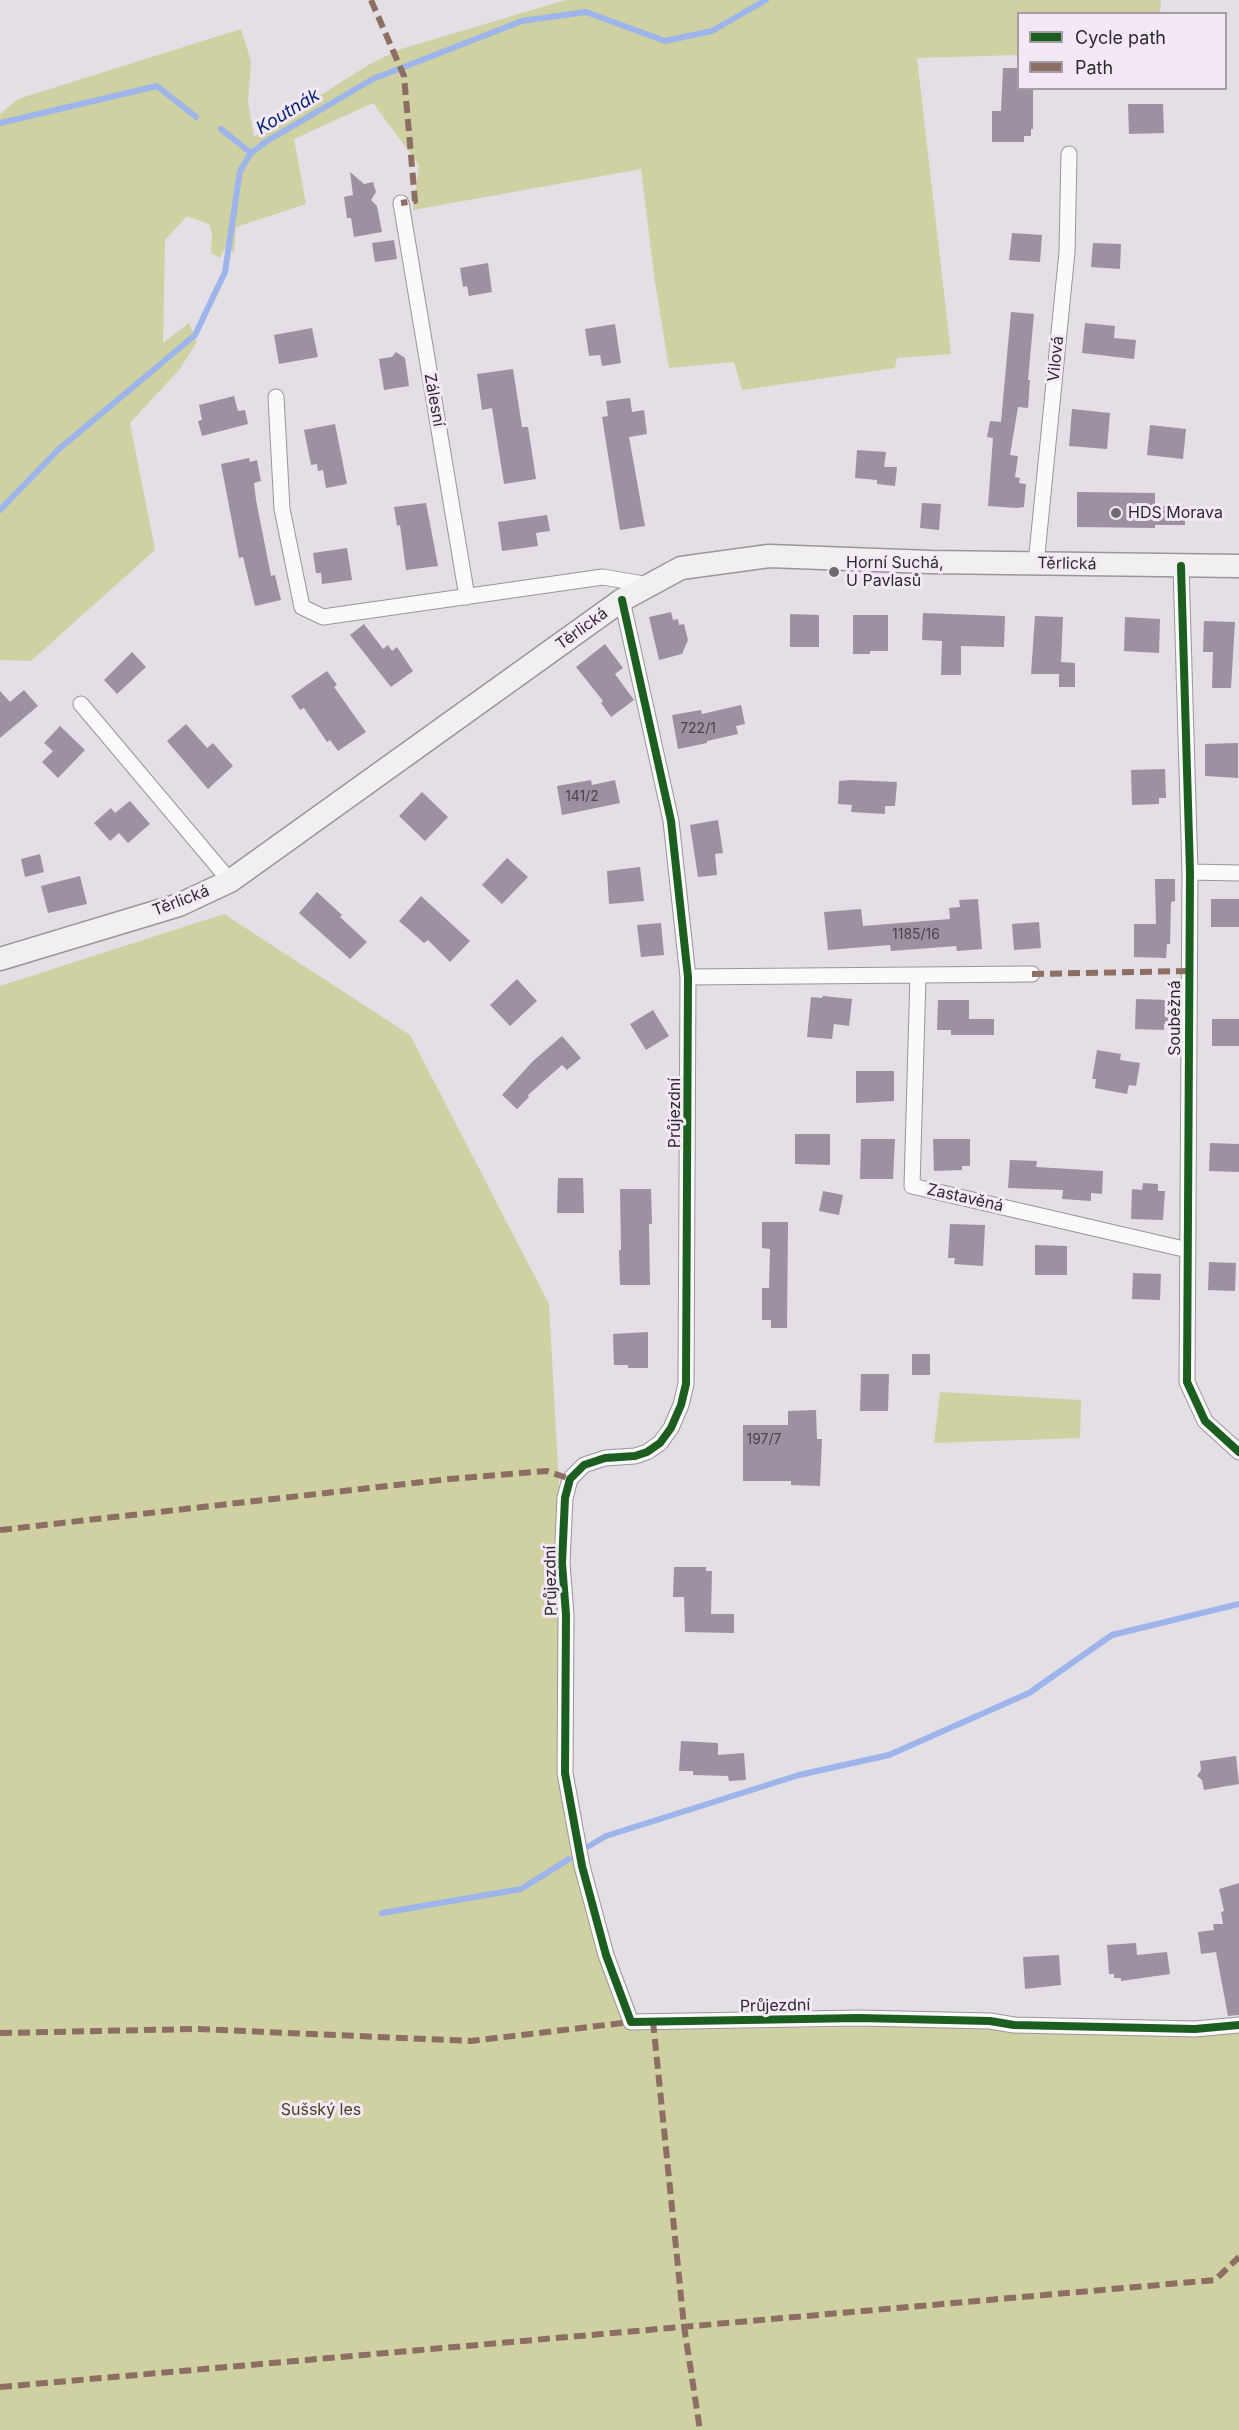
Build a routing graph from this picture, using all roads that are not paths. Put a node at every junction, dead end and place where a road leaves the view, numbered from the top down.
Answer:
1 (1069, 154) dead end
2 (401, 203) dead end
3 (276, 397) dead end
4 (1036, 564) junction
5 (1181, 566) junction
6 (1239, 566) edge
7 (649, 585) junction
8 (467, 597) junction
9 (622, 600) junction
10 (81, 704) dead end
11 (1190, 872) junction
12 (1239, 873) edge
13 (230, 881) junction
14 (0, 959) edge
15 (1032, 974) dead end
16 (918, 976) junction
17 (688, 977) junction
18 (1188, 1250) junction
19 (1239, 1452) edge
20 (1239, 2025) edge

1 - 4 street, Vilová
2 - 8 street, Zálesní
3 - 8 street
4 - 5 main road, Těrlická
4 - 7 main road, Těrlická
5 - 6 main road, Těrlická
5 - 11 street, Souběžná
7 - 8 street
7 - 9 main road, Těrlická
9 - 13 main road, Těrlická
9 - 17 street, Průjezdní
10 - 13 street
11 - 12 street
11 - 18 street, Souběžná
13 - 14 main road, Těrlická
15 - 16 street
16 - 17 street
16 - 18 street, Zastavěná
17 - 20 street, Průjezdní
18 - 19 street, Souběžná

